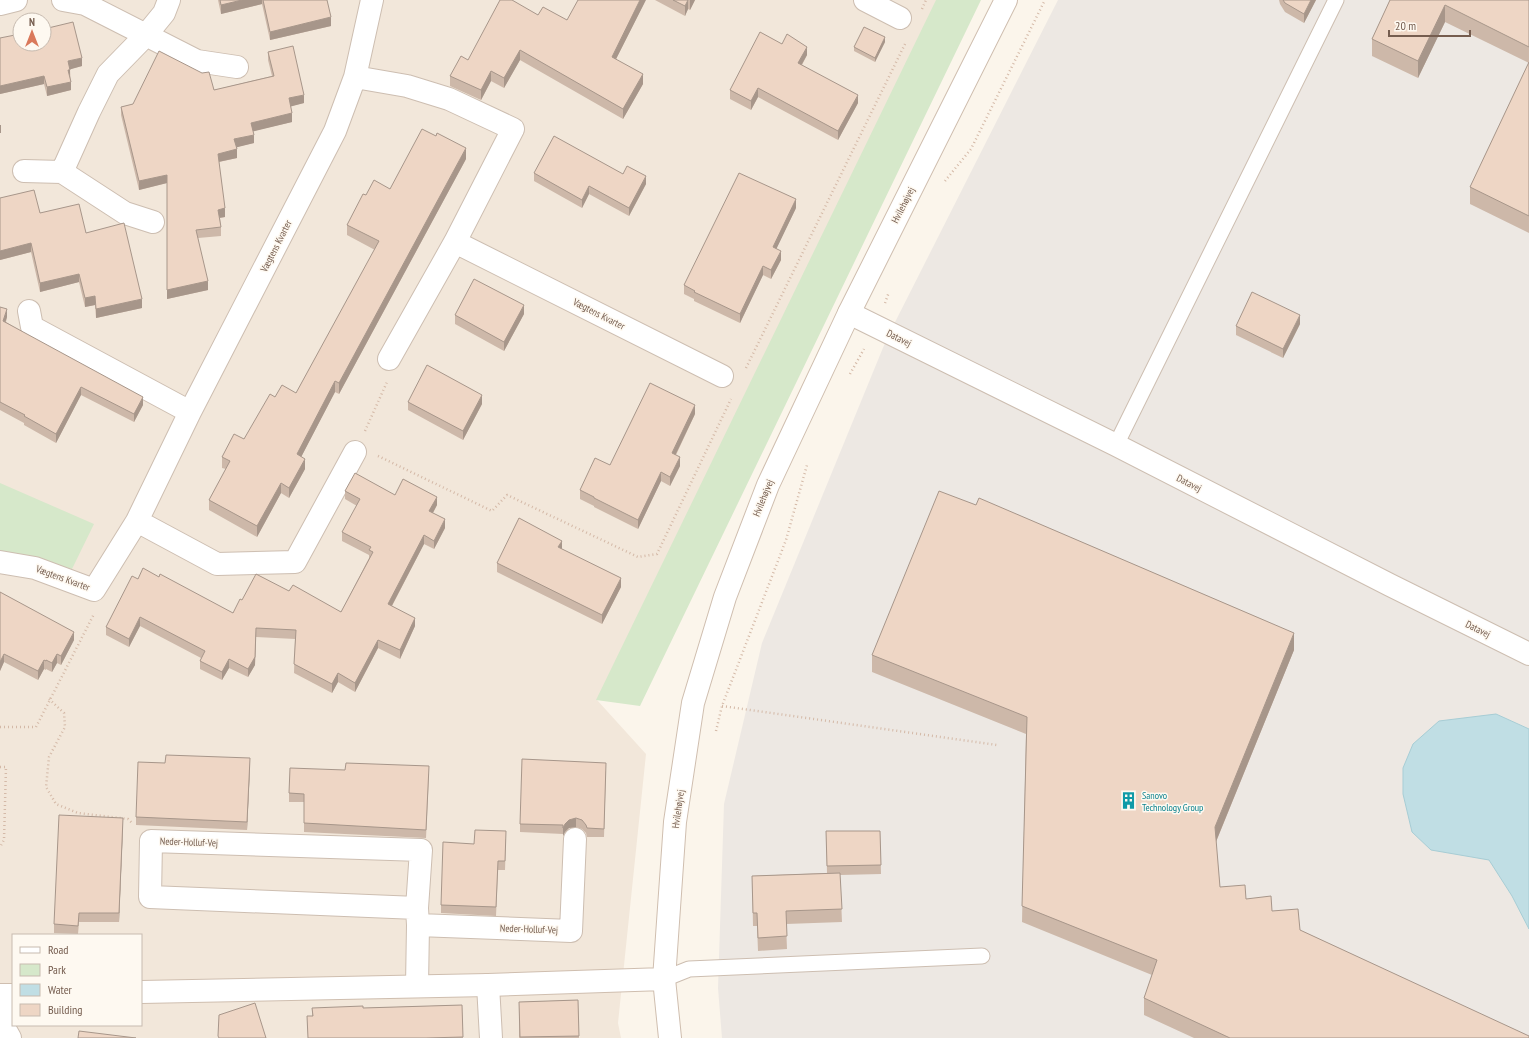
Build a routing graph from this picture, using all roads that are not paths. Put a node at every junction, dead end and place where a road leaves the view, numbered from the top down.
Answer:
1 (16, 0) edge
2 (63, 0) edge
3 (169, 0) edge
4 (372, 0) edge
5 (865, 0) edge
6 (1006, 0) edge
7 (1336, 0) edge
8 (0, 4) edge
9 (900, 18) dead end
10 (146, 35) junction
11 (237, 67) dead end
12 (355, 77) junction
13 (24, 171) dead end
14 (62, 172) junction
15 (153, 222) dead end
16 (455, 242) junction
17 (29, 311) dead end
18 (849, 313) junction
19 (389, 359) road end
20 (722, 376) dead end
21 (190, 412) junction
22 (1116, 445) junction
23 (355, 452) road end
24 (137, 521) junction
25 (0, 562) edge
26 (1529, 654) edge
27 (575, 839) dead end
28 (418, 916) junction
29 (982, 956) dead end
30 (664, 979) junction
31 (488, 985) junction
32 (417, 986) junction
33 (142, 992) edge
34 (5, 995) edge
35 (10, 1038) edge
36 (491, 1038) edge
37 (670, 1038) edge

1 - 8 street
2 - 10 street
3 - 10 street
4 - 12 street, Vægtens Kvarter
5 - 9 street
6 - 18 street, Hvilehøjvej
7 - 22 lane
10 - 11 street
10 - 14 street
12 - 16 street
12 - 21 street, Vægtens Kvarter
13 - 14 street
14 - 15 street
16 - 19 street
16 - 20 street, Vægtens Kvarter
17 - 21 street
18 - 22 street, Datavej
18 - 30 street, Hvilehøjvej
21 - 24 street, Vægtens Kvarter
22 - 26 street, Datavej
23 - 24 street
24 - 25 street, Vægtens Kvarter
27 - 28 street, Neder-Holluf-Vej
28 - 28 street, Neder-Holluf-Vej
28 - 32 street, Neder-Holluf-Vej
29 - 30 lane
30 - 31 street
30 - 37 street, Hvilehøjvej
31 - 32 street
31 - 36 street
32 - 33 street
34 - 35 street

